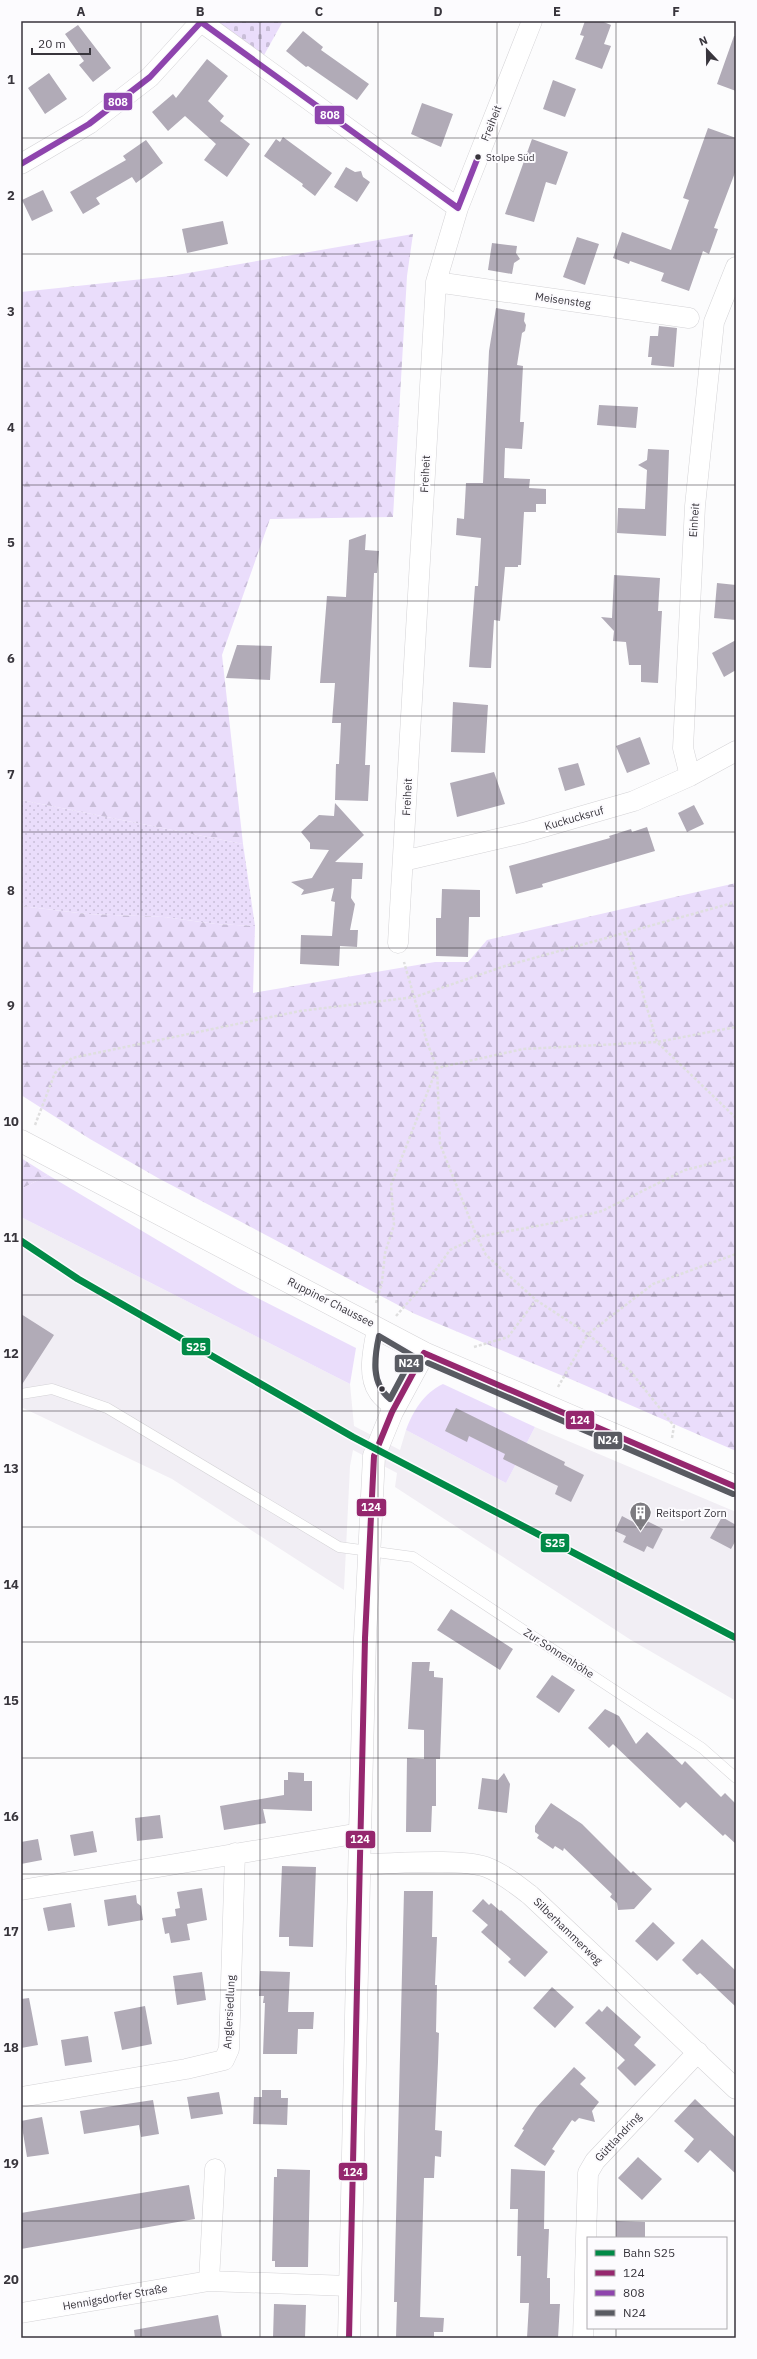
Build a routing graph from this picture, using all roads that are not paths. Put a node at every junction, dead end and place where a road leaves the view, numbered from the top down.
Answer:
1 (201, 21) edge
2 (532, 21) edge
3 (21, 164) edge
4 (458, 208) junction
5 (736, 268) edge
6 (436, 282) junction
7 (689, 318) dead end
8 (736, 751) edge
9 (690, 776) junction
10 (403, 862) junction
11 (398, 943) road end
12 (27, 1135) edge
13 (373, 1324) junction
14 (424, 1353) junction
15 (21, 1394) edge
16 (392, 1412) junction
17 (736, 1487) edge
18 (371, 1553) junction
19 (736, 1778) edge
20 (360, 1833) junction
21 (235, 1853) junction
22 (360, 1864) junction
23 (21, 1890) edge
24 (698, 2052) junction
25 (736, 2089) edge
26 (21, 2097) edge
27 (215, 2169) dead end
28 (209, 2282) junction
29 (349, 2286) junction
30 (21, 2313) edge
31 (349, 2338) edge
32 (583, 2338) edge

1 - 3 street
1 - 4 street
2 - 4 street, Freiheit
4 - 6 street, Freiheit
5 - 9 street, Einheit
6 - 7 street, Meisensteg
6 - 10 street, Freiheit
8 - 9 street, Kuckucksruf
9 - 10 street, Kuckucksruf
10 - 11 street, Freiheit
12 - 13 main road, Ruppiner Chaussee
13 - 14 main road, Ruppiner Chaussee
13 - 16 lane
14 - 16 main road
14 - 17 main road, Ruppiner Chaussee
15 - 18 lane, Zur Sonnenhöhe
16 - 18 main road
18 - 19 lane, Zur Sonnenhöhe
18 - 20 main road
20 - 21 street
20 - 22 main road
21 - 23 street
21 - 26 street, Anglersiedlung
22 - 24 street, Silberhammerweg
22 - 29 main road
24 - 25 street, Silberhammerweg
24 - 32 street, Güttlandring
27 - 28 street
28 - 29 street, Hennigsdorfer Straße
28 - 30 street, Hennigsdorfer Straße
29 - 31 main road

